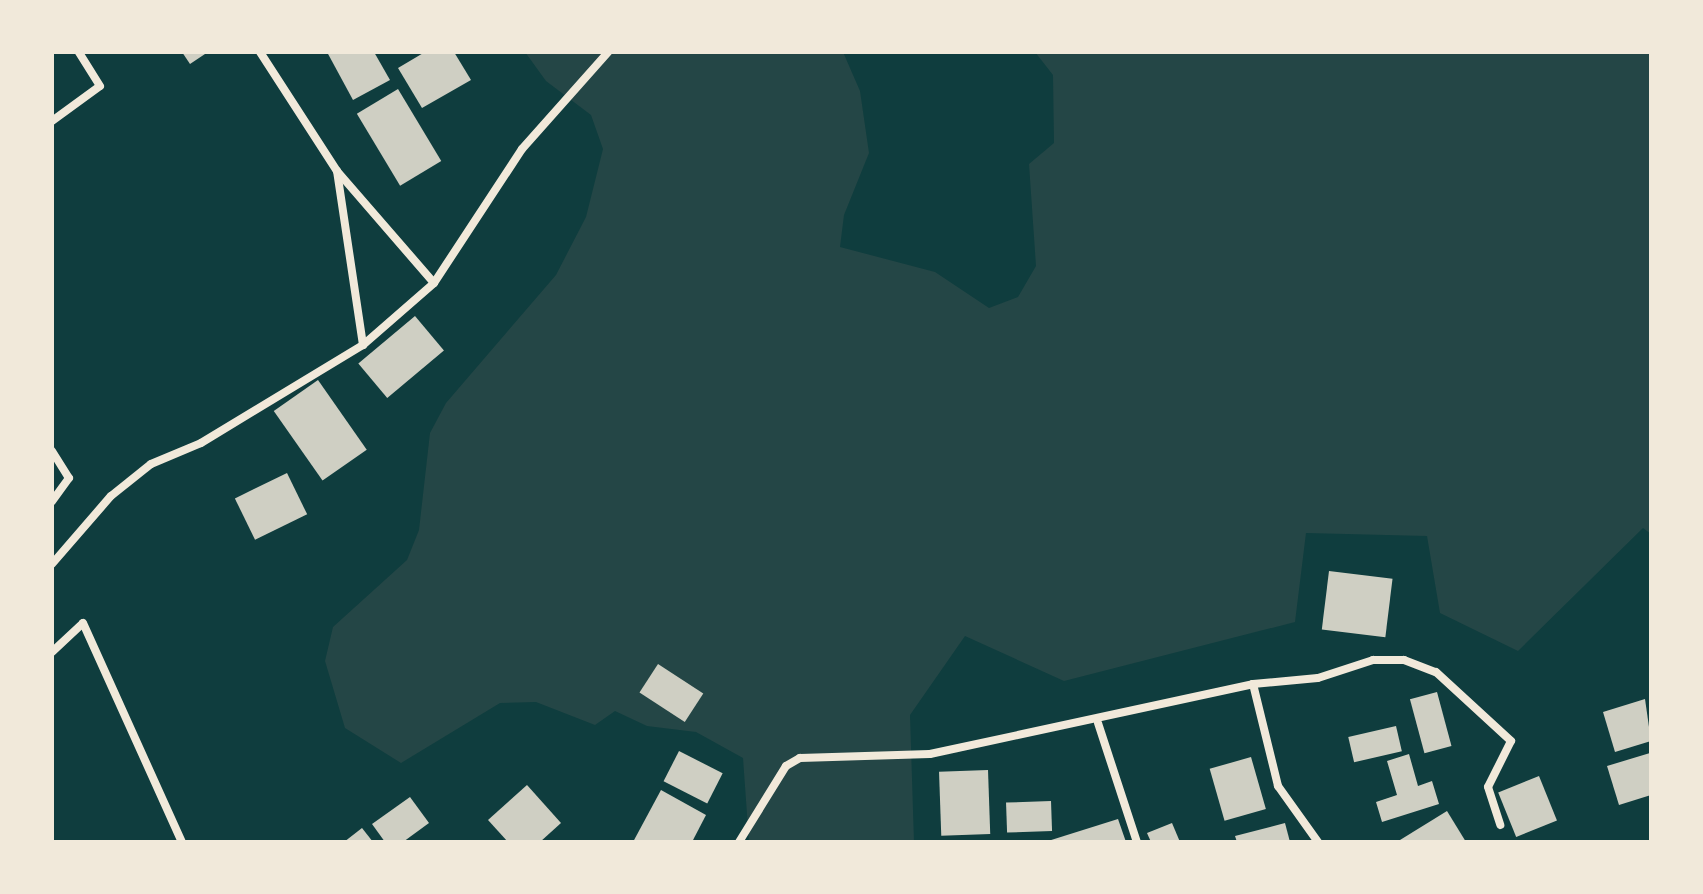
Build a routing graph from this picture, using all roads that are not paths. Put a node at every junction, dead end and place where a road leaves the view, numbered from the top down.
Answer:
1 (79, 52) edge
2 (260, 52) edge
3 (608, 52) edge
4 (52, 121) edge
5 (337, 171) junction
6 (434, 283) junction
7 (363, 345) junction
8 (52, 451) edge
9 (52, 501) edge
10 (52, 564) edge
11 (52, 652) edge
12 (1253, 684) junction
13 (1098, 723) junction
14 (1500, 825) dead end
15 (182, 842) edge
16 (739, 842) edge
17 (1137, 842) edge
18 (1318, 842) edge

1 - 4 street
2 - 5 street
3 - 6 street
5 - 6 street
5 - 7 street
6 - 7 street
7 - 10 street
8 - 9 street
11 - 15 street
12 - 13 street
12 - 14 street
12 - 18 street
13 - 16 street
13 - 17 street

